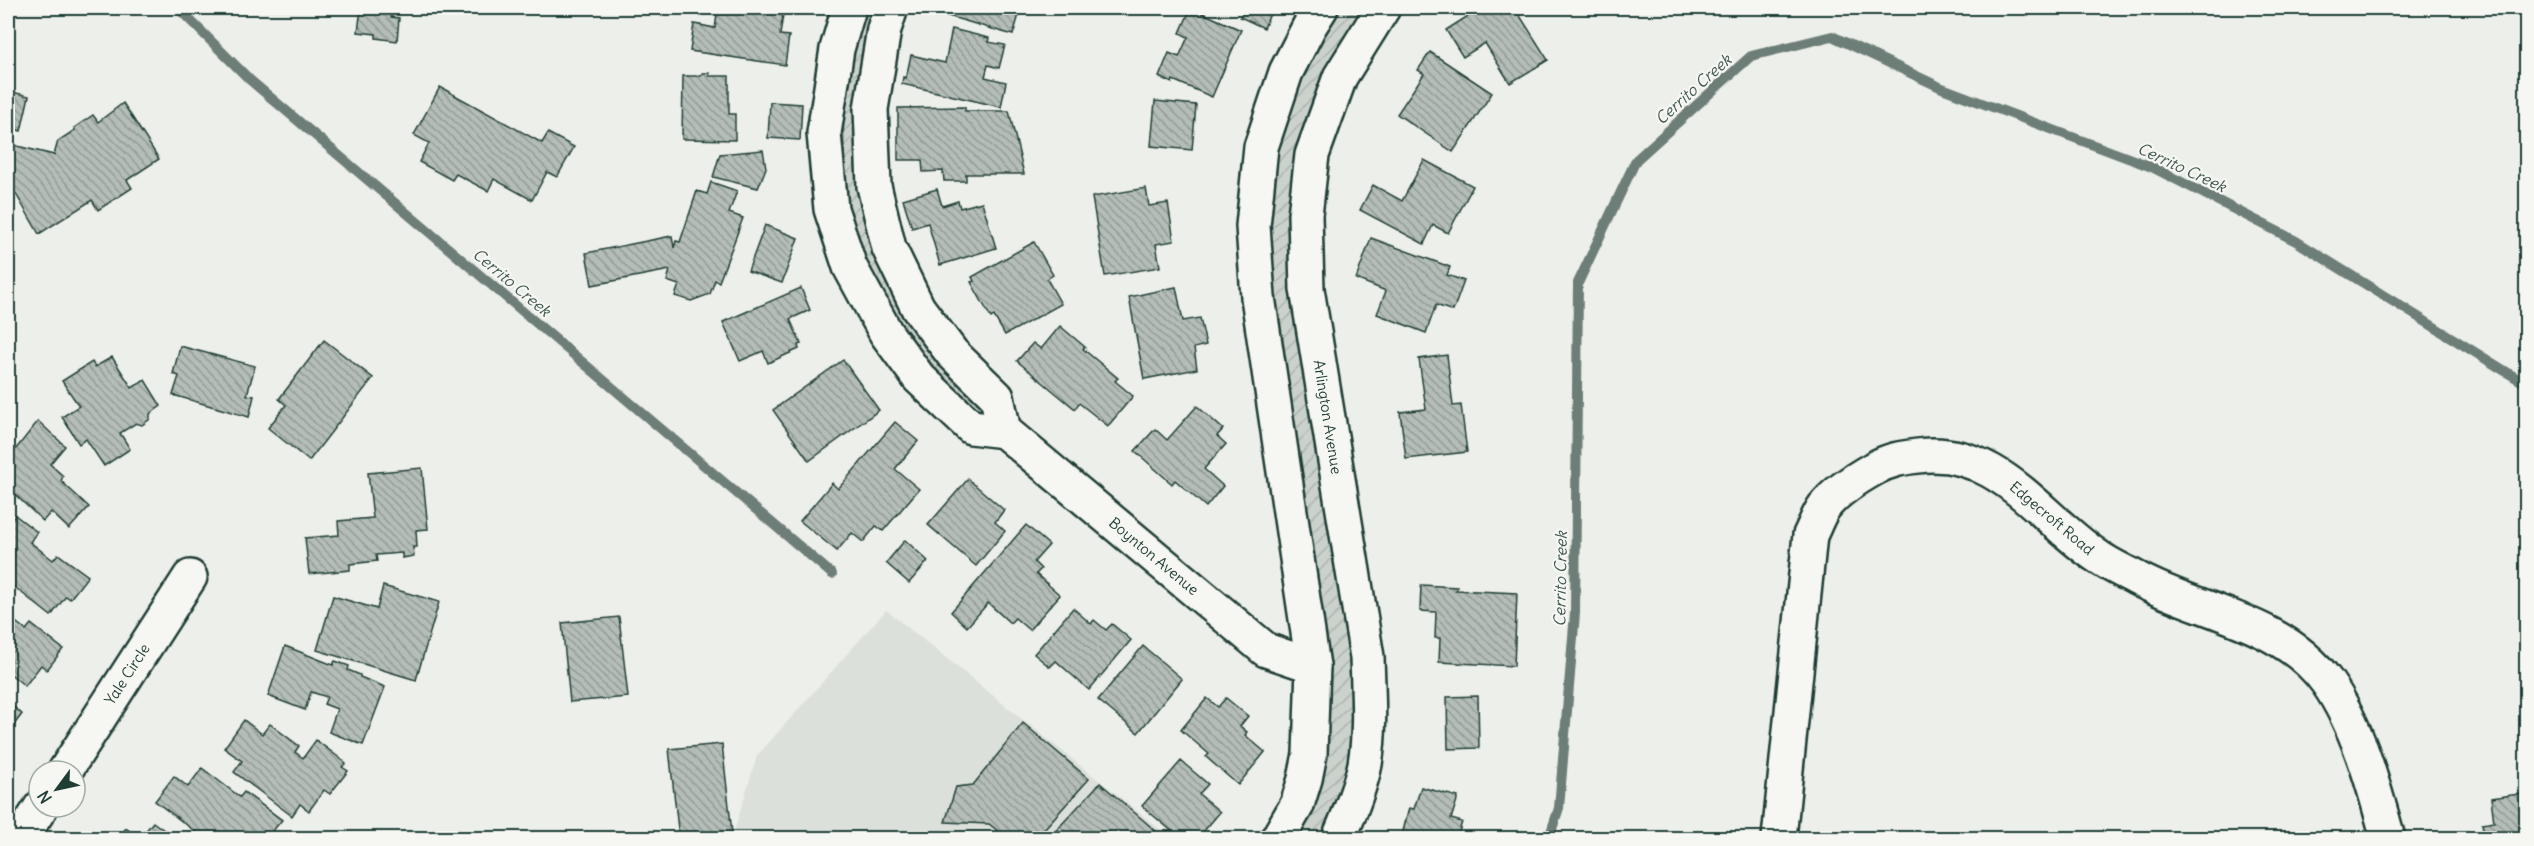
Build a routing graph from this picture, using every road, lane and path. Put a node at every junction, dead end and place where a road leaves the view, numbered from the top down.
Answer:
1 (849, 8) edge
2 (891, 8) edge
3 (1321, 8) edge
4 (1383, 8) edge
5 (1004, 431) junction
6 (190, 577) dead end
7 (1313, 666) junction
8 (72, 759) edge
9 (33, 819) edge
10 (21, 838) edge
11 (1278, 838) edge
12 (1339, 838) edge
13 (1779, 838) edge
14 (2388, 838) edge

1 - 5 street
2 - 5 street
3 - 7 street
4 - 12 street, Arlington Avenue
5 - 7 street, Boynton Avenue
6 - 8 street, Yale Circle
7 - 11 street
9 - 10 street
13 - 14 street, Edgecroft Road

